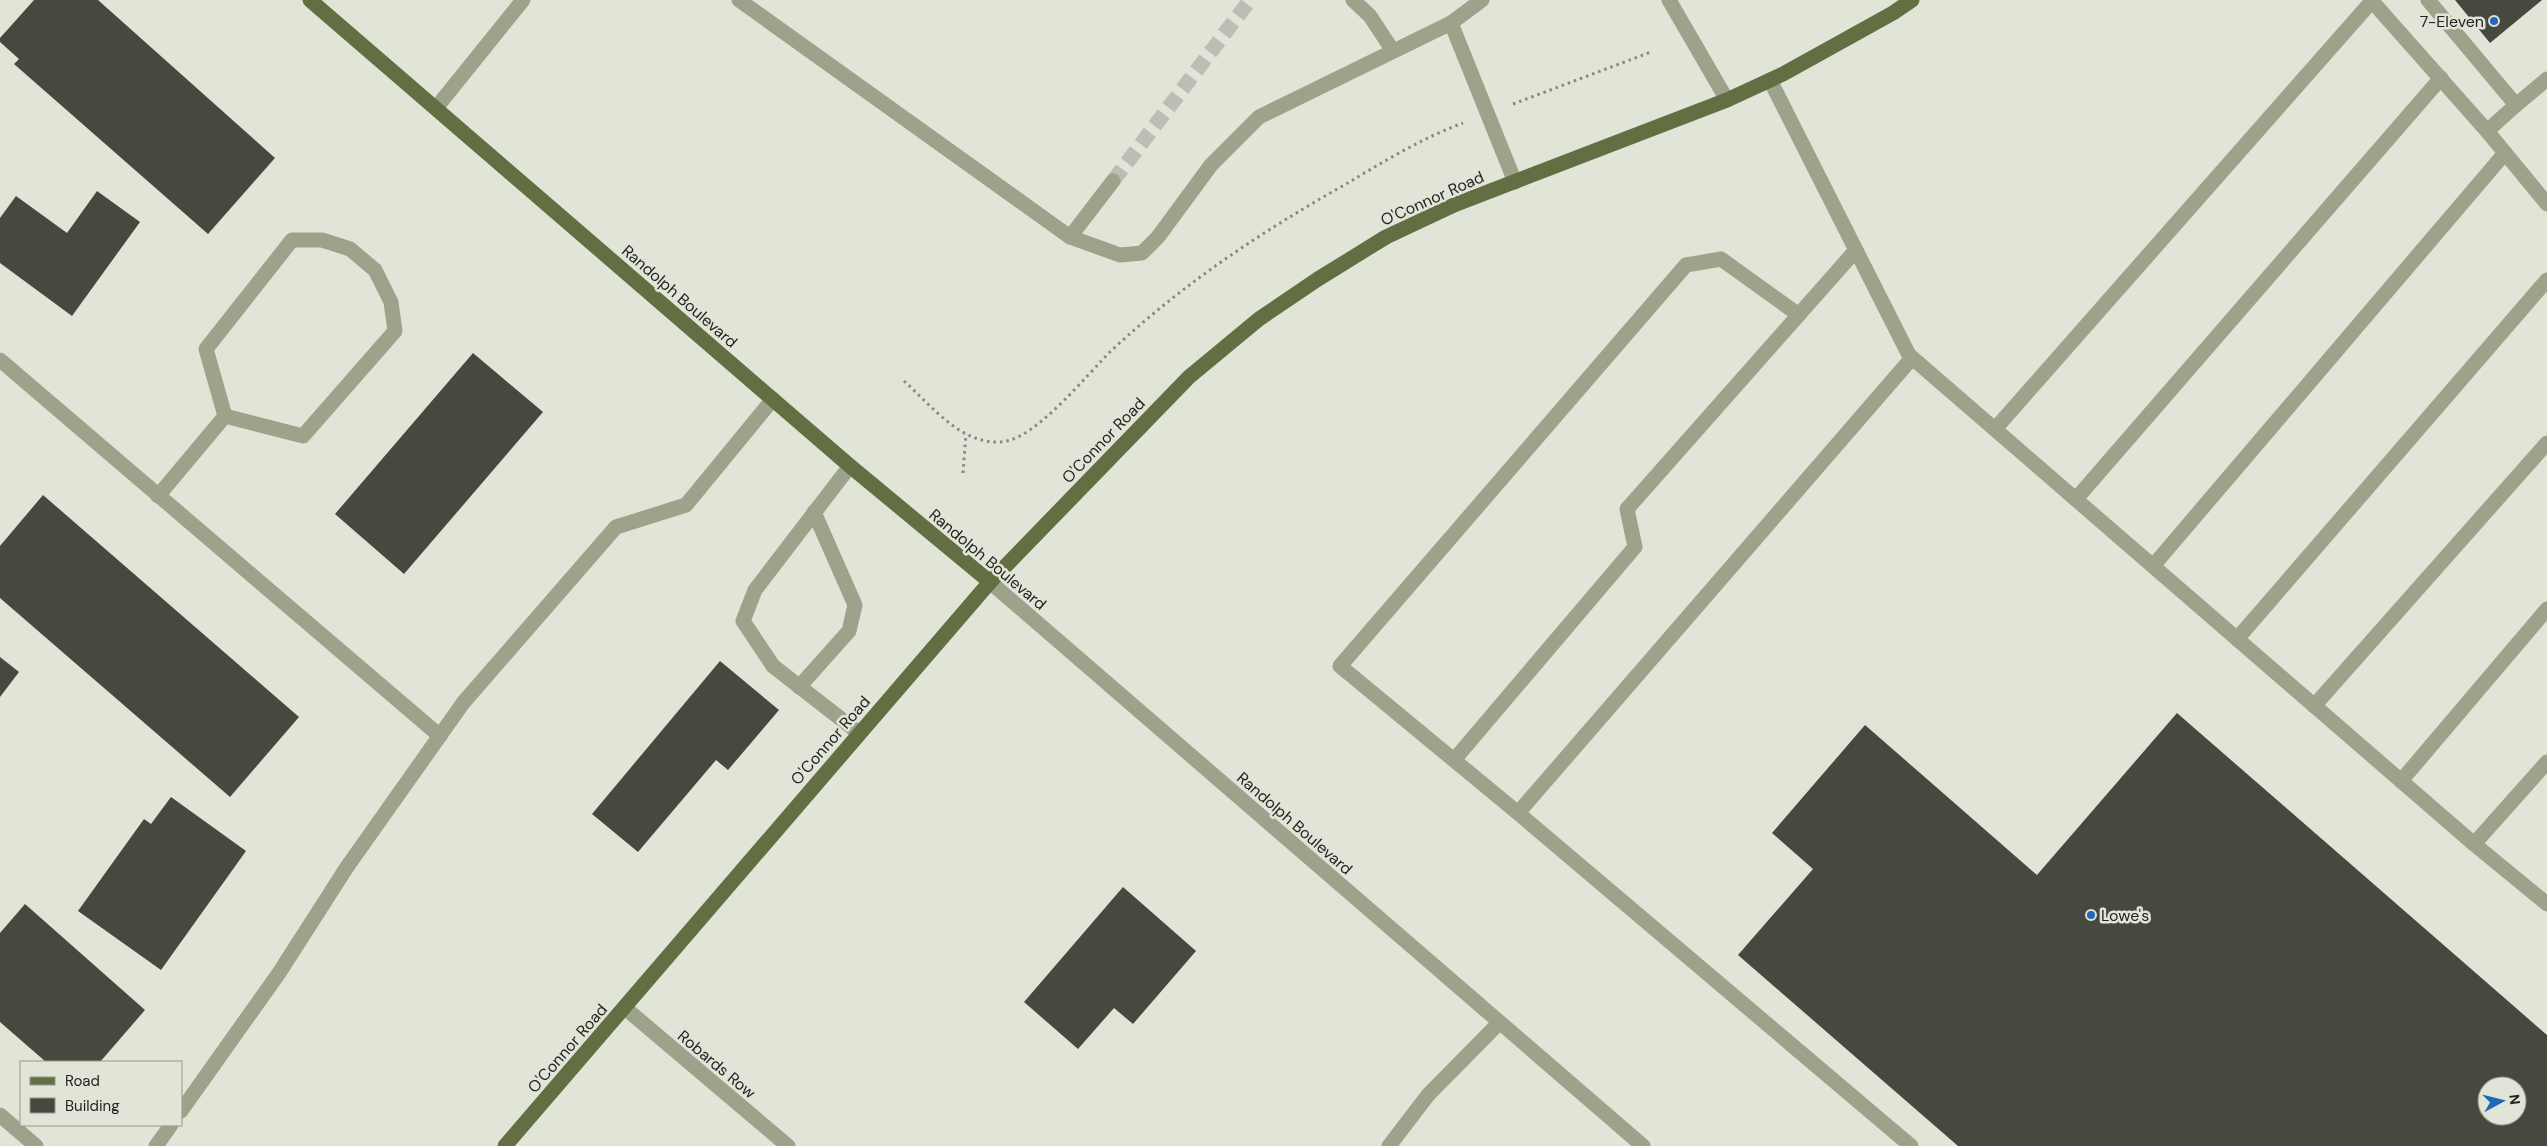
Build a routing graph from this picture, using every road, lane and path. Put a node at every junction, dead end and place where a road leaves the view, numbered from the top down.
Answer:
1 (310, 0) edge
2 (523, 0) edge
3 (739, 0) edge
4 (1353, 0) edge
5 (1482, 0) edge
6 (1669, 0) edge
7 (1912, 0) edge
8 (2371, 0) edge
9 (2428, 0) edge
10 (1451, 23) junction
11 (1393, 51) junction
12 (1651, 52) dead end
13 (2441, 78) junction
14 (2547, 79) edge
15 (1770, 80) junction
16 (1727, 100) junction
17 (2516, 105) junction
18 (436, 108) junction
19 (1487, 114) junction
20 (2487, 131) junction
21 (2505, 153) junction
22 (1113, 181) tunnel mouth
23 (1515, 182) junction
24 (2547, 204) edge
25 (1070, 237) junction
26 (1856, 250) junction
27 (2547, 280) edge
28 (1799, 314) junction
29 (1912, 358) junction
30 (0, 360) edge
31 (904, 381) dead end
32 (773, 399) junction
33 (225, 416) junction
34 (1995, 429) junction
35 (966, 434) junction
36 (2547, 442) edge
37 (850, 466) junction
38 (963, 472) dead end
39 (158, 496) junction
40 (2076, 499) junction
41 (814, 512) junction
42 (2154, 566) junction
43 (990, 582) junction
44 (2547, 609) edge
45 (2237, 639) junction
46 (799, 687) junction
47 (2314, 706) junction
48 (859, 733) junction
49 (440, 736) junction
50 (1454, 760) junction
51 (2547, 762) edge
52 (2401, 781) junction
53 (1518, 813) junction
54 (2474, 844) junction
55 (2547, 904) edge
56 (625, 1008) junction
57 (1499, 1023) junction
58 (182, 1109) edge
59 (0, 1115) edge
60 (170, 1126) edge
61 (36, 1146) edge
62 (156, 1146) edge
63 (505, 1146) edge
64 (788, 1146) edge
65 (1390, 1146) edge
66 (1643, 1146) edge
67 (1911, 1146) edge

1 - 18 main road, Randolph Boulevard
2 - 18 street
3 - 25 street
4 - 11 street
5 - 10 street
6 - 16 street
7 - 15 main road, O'Connor Road
8 - 13 street
8 - 34 street
9 - 17 street
10 - 11 street
10 - 19 street
11 - 25 street
12 - 19 path
13 - 20 street
13 - 40 street
14 - 17 street
15 - 16 main road, O'Connor Road
15 - 26 street
16 - 23 main road, O'Connor Road
17 - 20 street
18 - 32 main road, Randolph Boulevard
19 - 23 street
19 - 35 path
20 - 21 street
21 - 24 street
21 - 42 street
22 - 25 street
23 - 43 main road, O'Connor Road
26 - 28 street
26 - 29 street
27 - 45 street
28 - 50 street
28 - 50 street
29 - 34 street
29 - 53 street
30 - 39 street
31 - 35 path
32 - 37 main road, Randolph Boulevard
32 - 49 street
33 - 33 street
33 - 39 street
34 - 40 street
35 - 38 path
36 - 47 street
37 - 41 street
37 - 43 main road, Randolph Boulevard
39 - 49 street
40 - 42 street
41 - 46 street
41 - 46 street
42 - 45 street
43 - 48 main road, O'Connor Road
43 - 57 street, Randolph Boulevard
44 - 52 street
45 - 47 street
46 - 48 street
47 - 52 street
48 - 56 main road, O'Connor Road
49 - 58 street
50 - 53 street
51 - 54 street
52 - 54 street
53 - 67 street
54 - 55 street
56 - 63 main road, O'Connor Road
56 - 64 street, Robards Row
57 - 65 street
57 - 66 street, Randolph Boulevard
59 - 61 street
60 - 62 street

